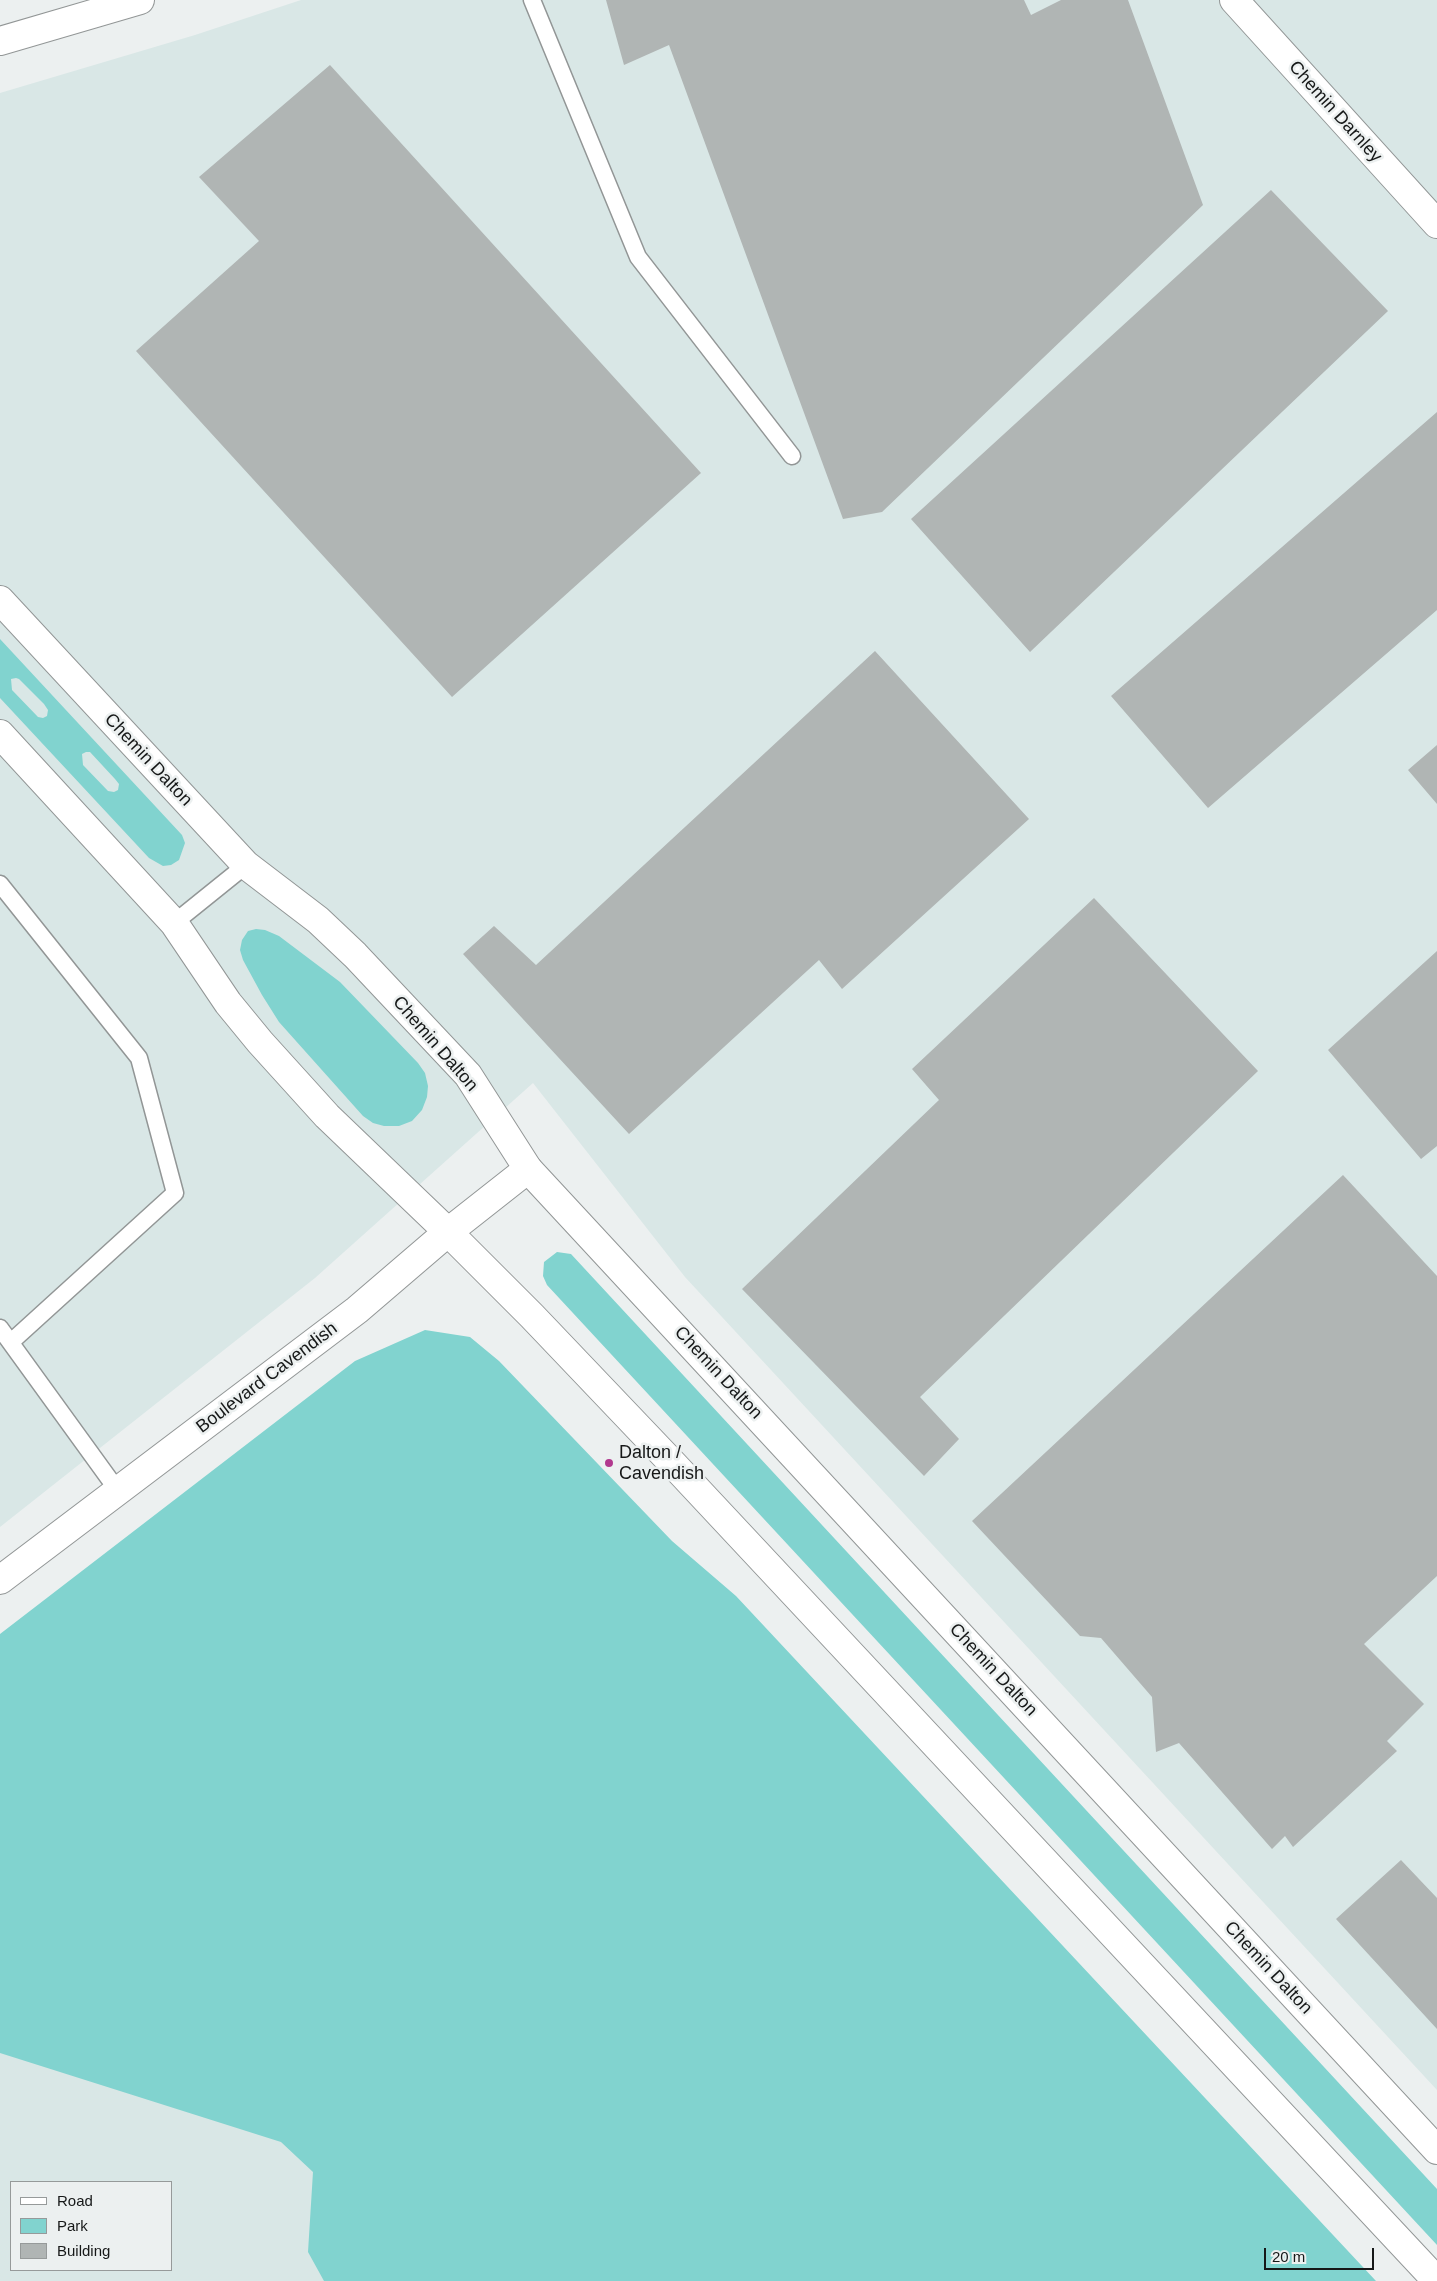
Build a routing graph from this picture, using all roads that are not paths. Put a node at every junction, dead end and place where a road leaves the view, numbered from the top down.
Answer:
1 (140, 0) edge
2 (532, 0) edge
3 (1234, 0) edge
4 (0, 41) edge
5 (1437, 224) edge
6 (792, 456) dead end
7 (0, 600) edge
8 (0, 735) edge
9 (246, 865) junction
10 (0, 884) edge
11 (174, 923) junction
12 (528, 1169) junction
13 (448, 1232) junction
14 (0, 1328) edge
15 (11, 1342) junction
16 (118, 1491) junction
17 (0, 1580) edge
18 (1437, 2150) edge
19 (1437, 2281) edge

1 - 4 street
2 - 6 lane
3 - 5 street, Chemin Darnley
7 - 9 street, Chemin Dalton
8 - 11 street
9 - 11 lane
9 - 12 street, Chemin Dalton
10 - 15 lane
11 - 13 street
12 - 13 street, Boulevard Cavendish
12 - 18 street, Chemin Dalton
13 - 16 street, Boulevard Cavendish
13 - 19 street
14 - 15 lane
15 - 16 lane
16 - 17 street, Boulevard Cavendish

